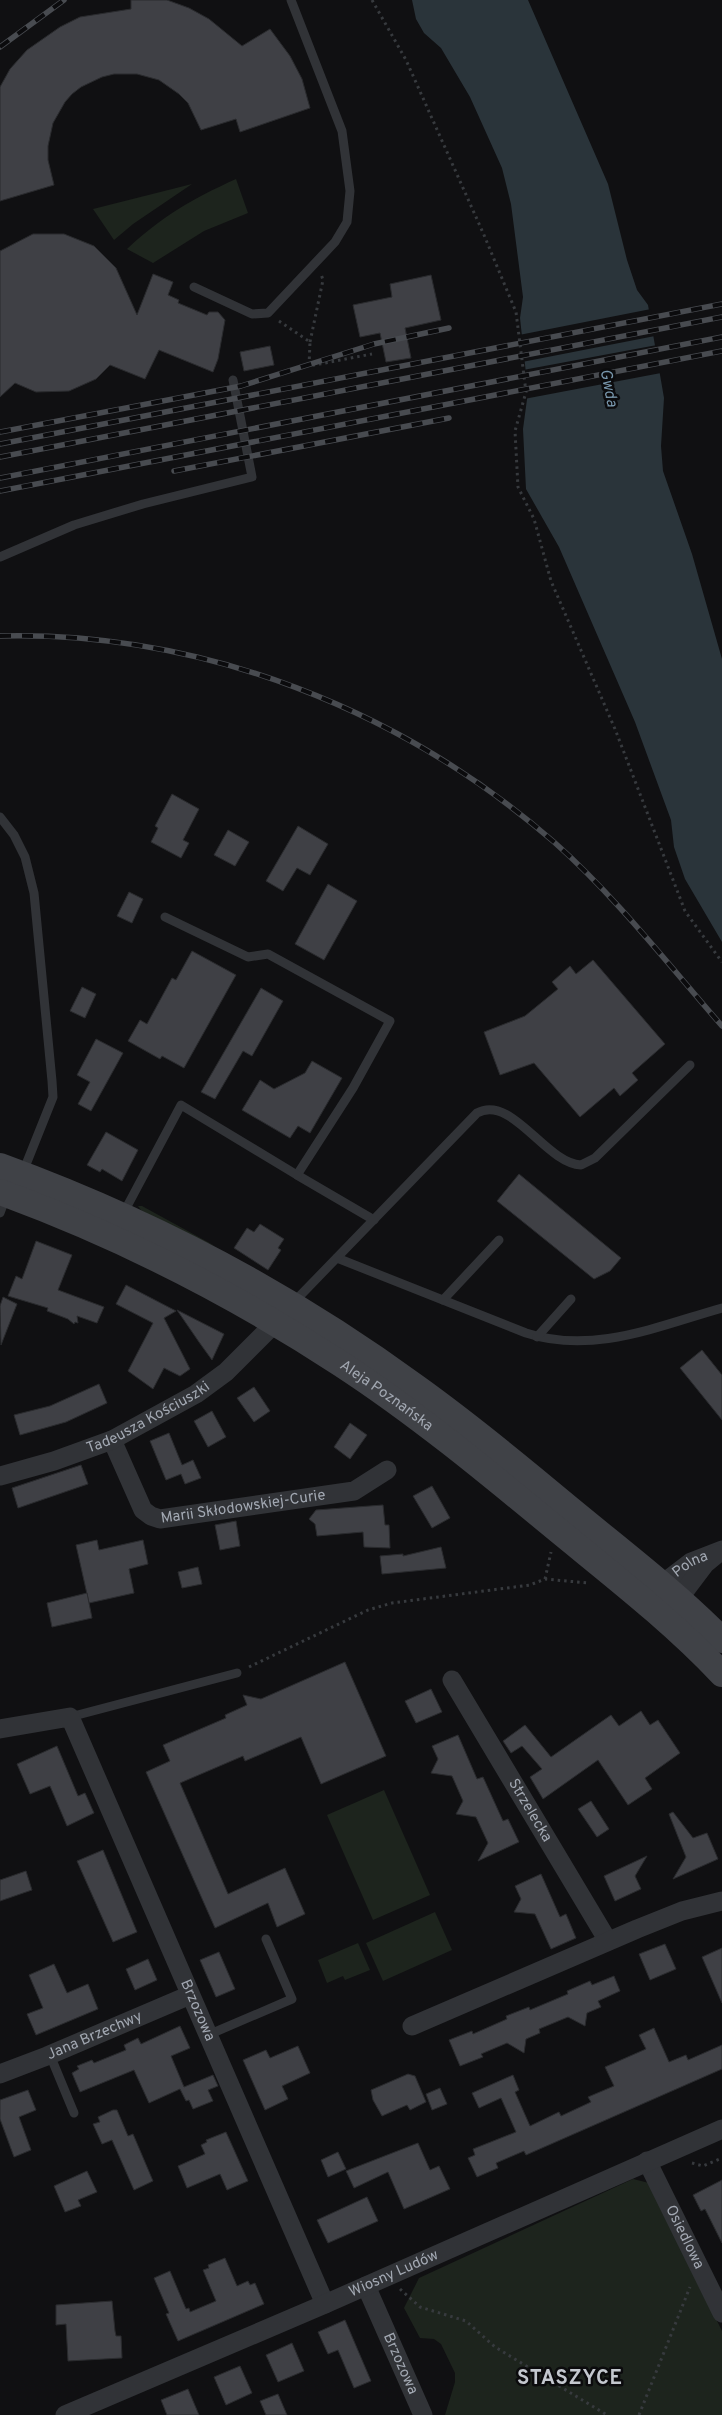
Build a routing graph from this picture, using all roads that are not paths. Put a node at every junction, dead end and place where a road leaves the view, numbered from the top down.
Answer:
1 (291, 0) edge
2 (194, 287) dead end
3 (233, 380) dead end
4 (0, 557) edge
5 (0, 817) edge
6 (165, 917) dead end
7 (690, 1066) dead end
8 (297, 1175) junction
9 (6, 1188) edge
10 (122, 1216) junction
11 (374, 1220) junction
12 (499, 1240) dead end
13 (337, 1258) junction
14 (571, 1299) dead end
15 (443, 1300) junction
16 (722, 1308) edge
17 (283, 1314) junction
18 (537, 1337) junction
19 (112, 1440) junction
20 (387, 1470) dead end
21 (0, 1476) edge
22 (662, 1600) junction
23 (722, 1640) edge
24 (237, 1673) dead end
25 (722, 1674) edge
26 (452, 1680) dead end
27 (70, 1717) junction
28 (0, 1729) edge
29 (722, 1901) edge
30 (266, 1939) dead end
31 (608, 1942) junction
32 (190, 1995) junction
33 (412, 2026) dead end
34 (208, 2035) junction
35 (50, 2055) junction
36 (0, 2074) edge
37 (74, 2113) dead end
38 (722, 2129) edge
39 (647, 2161) junction
40 (366, 2286) junction
41 (325, 2304) junction
42 (722, 2313) edge
43 (65, 2415) edge
44 (423, 2415) edge

1 - 2 lane
3 - 4 lane
5 - 9 lane
6 - 8 lane
7 - 11 lane
8 - 10 lane
8 - 11 lane
9 - 10 main road, Aleja Poznańska
9 - 17 main road, Aleja Poznańska
10 - 17 main road, Aleja Poznańska
11 - 13 lane
12 - 15 lane
13 - 15 lane
13 - 17 lane
14 - 18 lane
15 - 18 lane
16 - 18 lane
17 - 19 street, Tadeusza Kościuszki
17 - 22 main road, Aleja Poznańska
17 - 22 main road, Aleja Poznańska
19 - 20 street, Marii Skłodowskiej-Curie
19 - 21 street, Tadeusza Kościuszki
22 - 23 main road, Aleja Poznańska
22 - 25 main road, Aleja Poznańska
24 - 27 lane
26 - 31 street, Strzelecka
27 - 28 street
27 - 32 street, Brzozowa
29 - 31 street
30 - 34 lane
31 - 33 street
32 - 34 street, Brzozowa
32 - 35 street, Jana Brzechwy
34 - 41 street, Brzozowa
35 - 36 street, Jana Brzechwy
35 - 37 lane
38 - 39 street, Wiosny Ludów
39 - 40 street, Wiosny Ludów
39 - 42 street, Osiedlowa
40 - 41 street, Wiosny Ludów
40 - 44 street, Brzozowa
41 - 43 street, Wiosny Ludów

